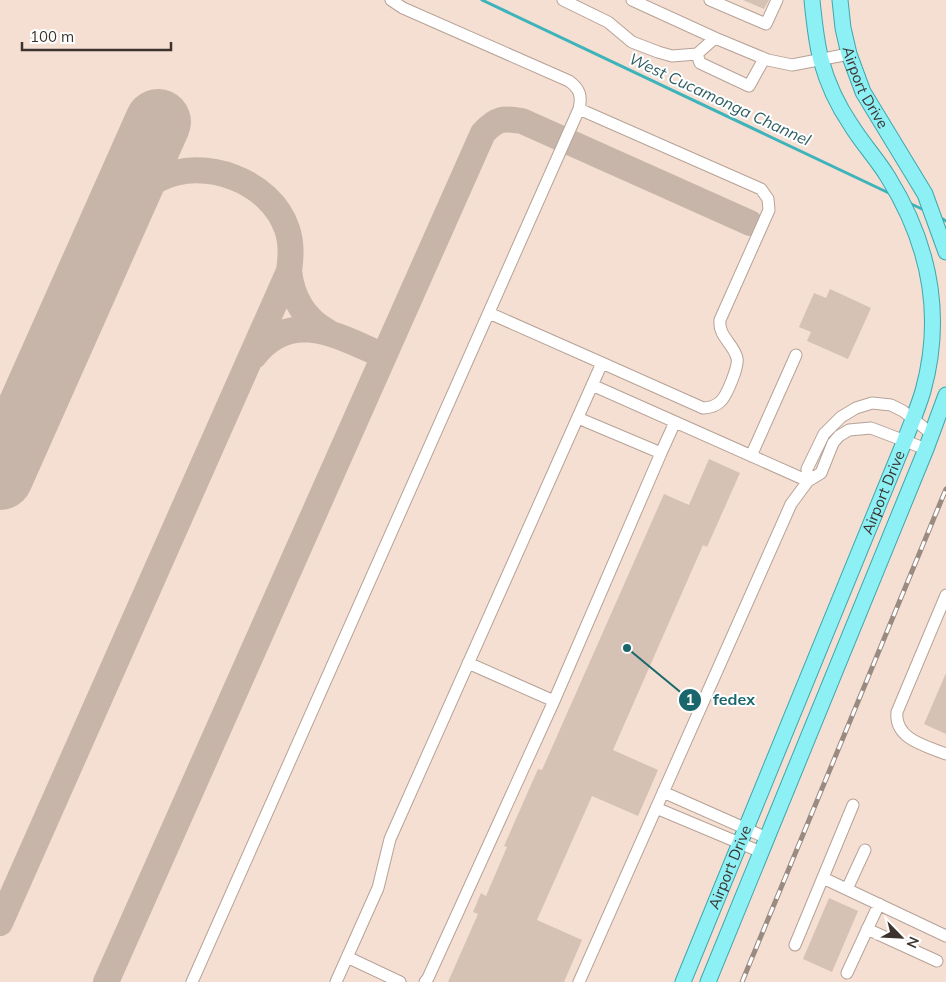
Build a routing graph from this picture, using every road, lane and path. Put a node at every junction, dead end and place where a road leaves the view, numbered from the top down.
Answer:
1 (391, 0) edge
2 (562, 0) edge
3 (632, 0) edge
4 (710, 0) edge
5 (777, 0) edge
6 (812, 0) edge
7 (840, 0) edge
8 (715, 38) junction
9 (697, 54) junction
10 (849, 54) junction
11 (760, 57) junction
12 (821, 60) junction
13 (579, 109) junction
14 (946, 252) edge
15 (489, 313) junction
16 (796, 355) dead end
17 (602, 363) junction
18 (592, 385) junction
19 (946, 395) edge
20 (578, 418) junction
21 (913, 419) junction
22 (676, 422) junction
23 (932, 434) junction
24 (905, 440) junction
25 (926, 449) junction
26 (661, 453) junction
27 (751, 456) junction
28 (808, 481) junction
29 (946, 595) edge
30 (468, 663) junction
31 (554, 701) junction
32 (946, 754) edge
33 (663, 792) junction
34 (853, 804) dead end
35 (656, 808) junction
36 (743, 836) junction
37 (767, 838) junction
38 (865, 850) dead end
39 (761, 852) junction
40 (823, 878) junction
41 (848, 889) junction
42 (879, 904) junction
43 (867, 929) junction
44 (946, 936) edge
45 (794, 945) dead end
46 (347, 957) junction
47 (937, 961) dead end
48 (847, 973) dead end
49 (192, 982) edge
50 (336, 982) edge
51 (400, 982) edge
52 (424, 982) edge
53 (580, 982) edge
54 (683, 982) edge
55 (708, 982) edge

1 - 13 street
2 - 9 street
3 - 8 street
4 - 5 street
6 - 12 main road, Airport Drive
7 - 10 main road, Airport Drive
8 - 9 street
8 - 11 street
9 - 11 street
10 - 12 street
10 - 14 main road, Airport Drive
11 - 12 street
12 - 21 main road, Airport Drive
13 - 15 street
13 - 17 street
15 - 17 street
15 - 49 street
16 - 27 street
17 - 18 street
18 - 20 street
18 - 22 street
19 - 23 main road, Airport Drive
20 - 26 street
20 - 30 street
21 - 23 street
21 - 24 main road, Airport Drive
21 - 28 street
22 - 26 street
22 - 27 street
23 - 25 main road, Airport Drive
24 - 25 street
24 - 28 street
24 - 36 main road, Airport Drive
25 - 37 main road, Airport Drive
26 - 31 street
27 - 28 street
28 - 33 street
29 - 32 street
30 - 31 street
30 - 46 street
31 - 52 street
33 - 35 street
33 - 36 street
34 - 40 street
35 - 36 street
35 - 53 street
36 - 37 street
36 - 39 street
36 - 54 main road, Airport Drive
37 - 39 main road, Airport Drive
38 - 41 street
39 - 55 main road, Airport Drive
40 - 41 street
40 - 45 street
41 - 42 street
42 - 43 street
42 - 44 street
43 - 47 street
43 - 48 street
46 - 50 street
46 - 51 street

